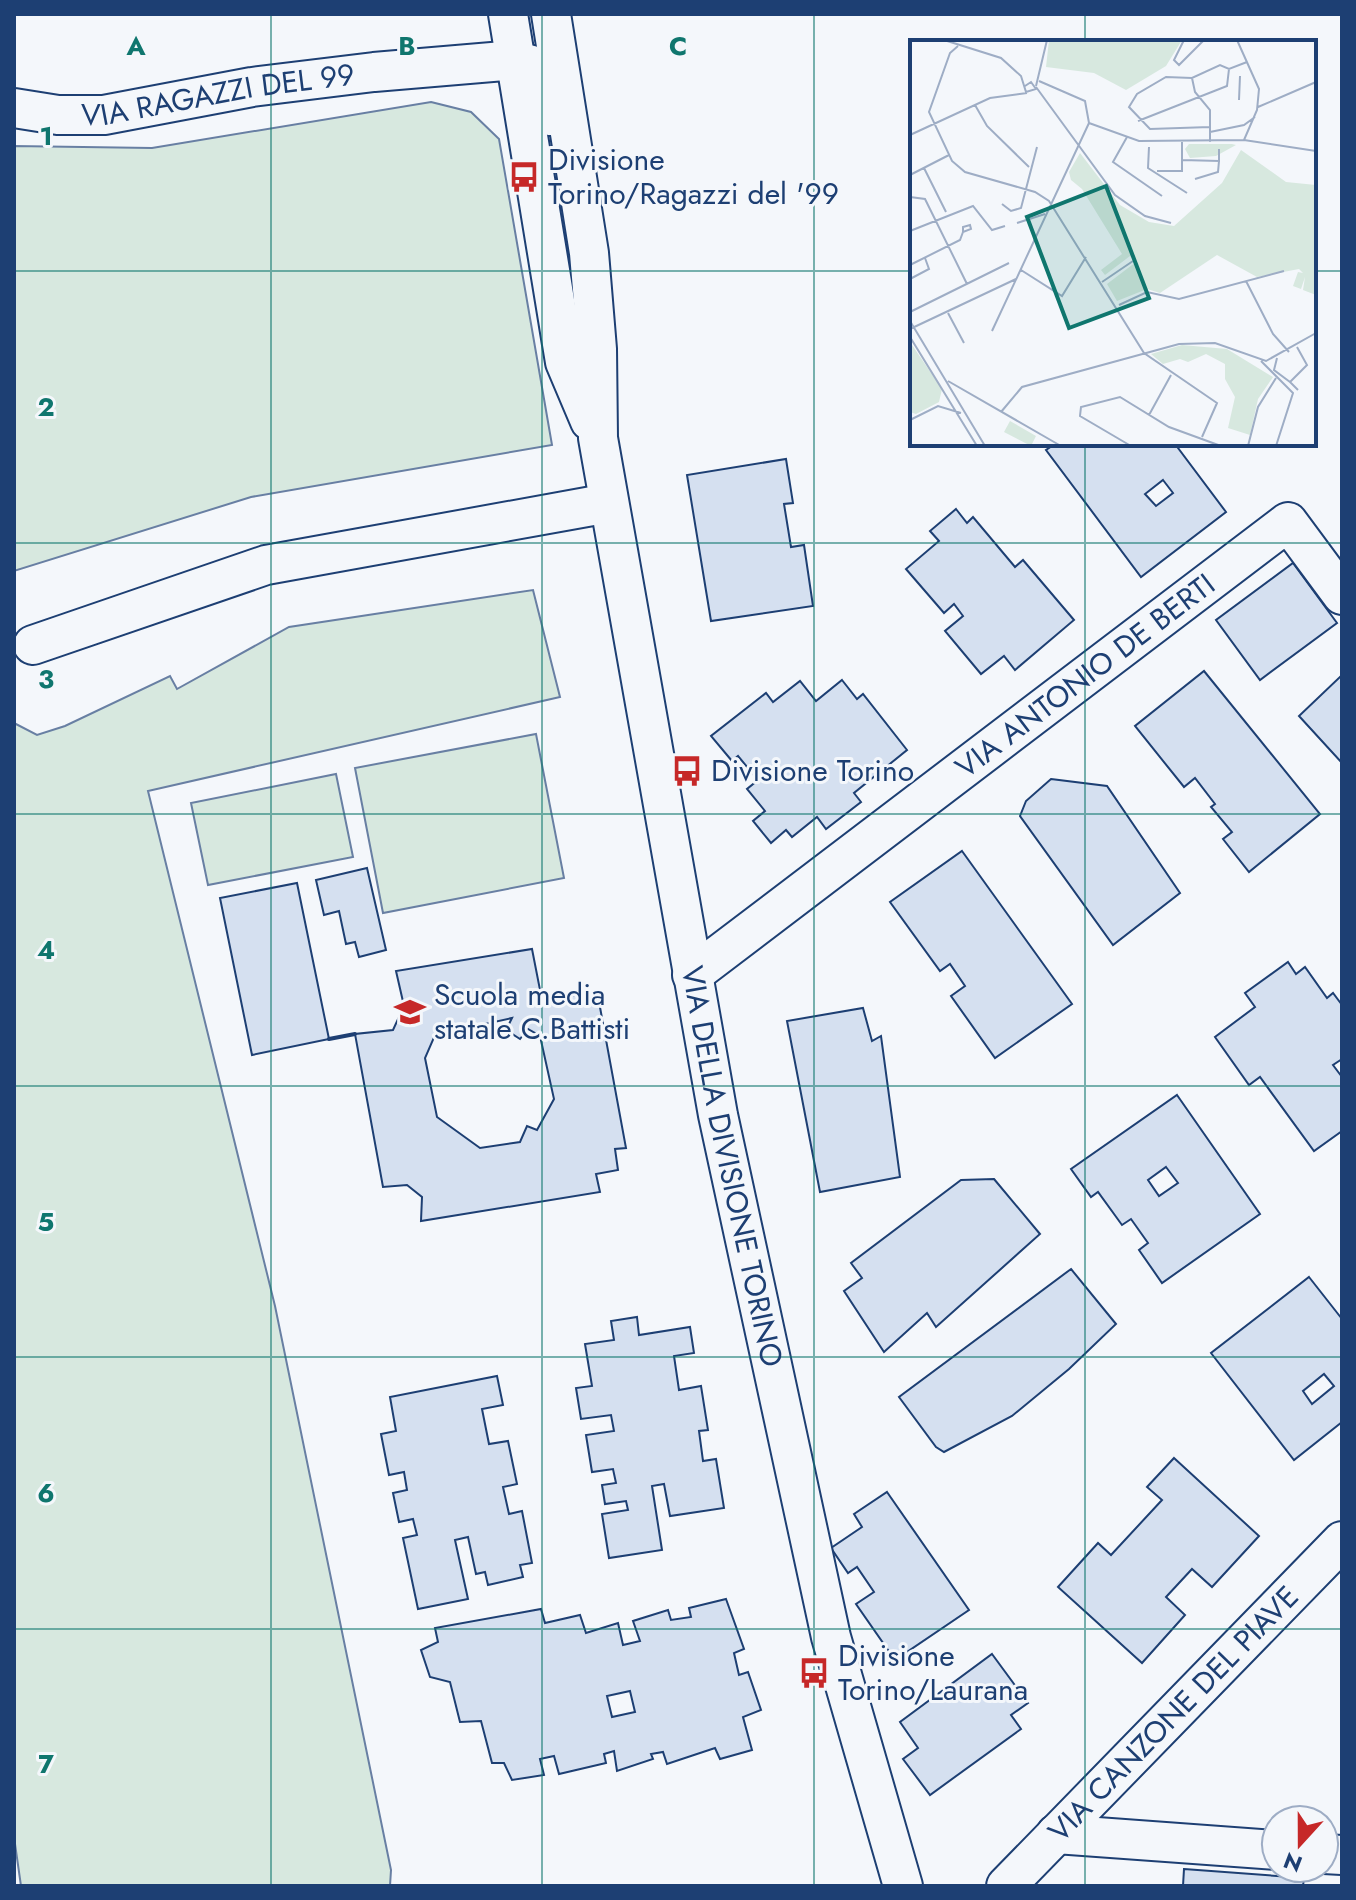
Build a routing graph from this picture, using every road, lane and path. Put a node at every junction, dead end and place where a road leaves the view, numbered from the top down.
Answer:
1 (508, 14) edge
2 (551, 14) edge
3 (516, 63) junction
4 (14, 108) edge
5 (591, 278) junction
6 (598, 438) junction
7 (609, 503) junction
8 (1342, 595) edge
9 (33, 645) dead end
10 (692, 975) junction
11 (1342, 1541) edge
12 (1056, 1834) junction
13 (1260, 1849) edge
14 (903, 1886) edge
15 (1006, 1886) edge

1 - 3 street, VIA DELLA DIVISIONE TORINO
2 - 5 street, VIA DELLA DIVISIONE TORINO
3 - 4 street, VIA RAGAZZI DEL 99
3 - 5 street
3 - 6 street, VIA DELLA DIVISIONE TORINO
5 - 6 street, VIA DELLA DIVISIONE TORINO
6 - 7 street, VIA DELLA DIVISIONE TORINO
7 - 9 street
7 - 10 street, VIA DELLA DIVISIONE TORINO
8 - 10 street, VIA ANTONIO DE BERTI
10 - 14 street, VIA DELLA DIVISIONE TORINO
11 - 12 street, VIA CANZONE DEL PIAVE
12 - 13 street
12 - 15 street, VIA CANZONE DEL PIAVE

